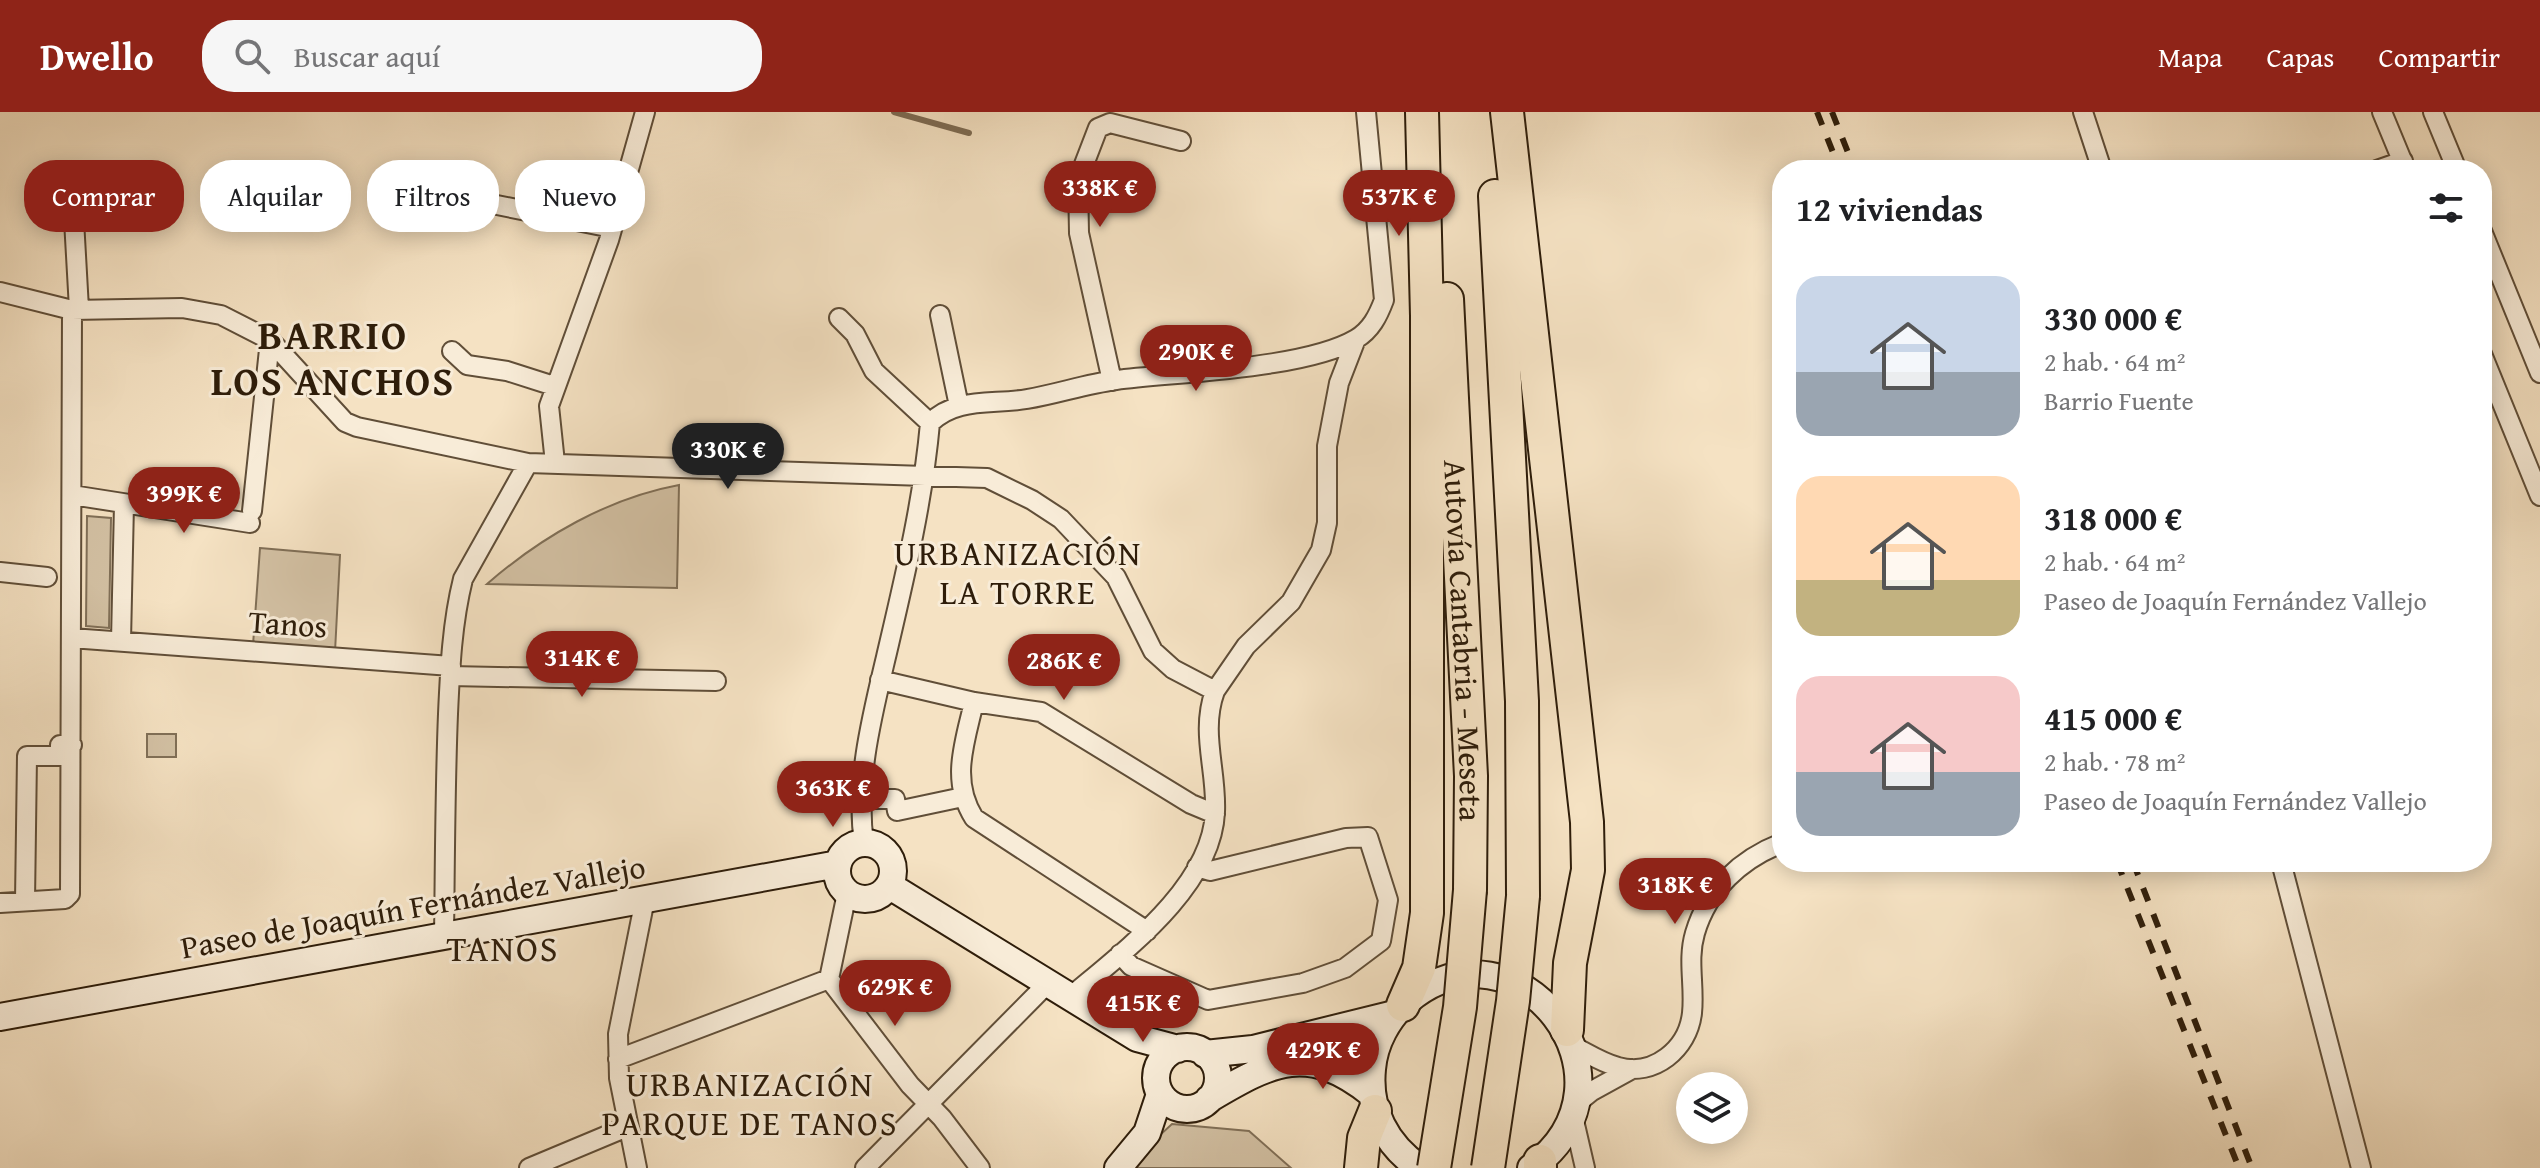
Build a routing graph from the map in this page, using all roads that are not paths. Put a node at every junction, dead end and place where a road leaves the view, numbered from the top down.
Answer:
1 (645, 112) edge
2 (1366, 112) edge
3 (1422, 112) edge
4 (1437, 112) edge
5 (1490, 112) edge
6 (1507, 112) edge
7 (2083, 112) edge
8 (2382, 112) edge
9 (2433, 112) edge
10 (1181, 141) dead end
11 (631, 160) edge
12 (2099, 160) edge
13 (2402, 160) edge
14 (2453, 160) edge
15 (74, 232) edge
16 (611, 232) edge
17 (2492, 255) edge
18 (0, 292) edge
19 (76, 310) junction
20 (940, 315) dead end
21 (839, 318) dead end
22 (1356, 339) junction
23 (270, 340) junction
24 (452, 351) dead end
25 (2540, 373) edge
26 (2492, 378) edge
27 (1112, 381) junction
28 (554, 386) junction
29 (959, 406) junction
30 (930, 423) junction
31 (528, 463) junction
32 (555, 463) junction
33 (926, 476) junction
34 (72, 495) junction
35 (2540, 496) edge
36 (124, 504) junction
37 (0, 572) edge
38 (47, 577) dead end
39 (71, 638) junction
40 (121, 641) junction
41 (450, 671) junction
42 (880, 680) junction
43 (716, 681) dead end
44 (1215, 691) junction
45 (974, 702) junction
46 (72, 745) junction
47 (963, 797) junction
48 (863, 799) junction
49 (1215, 814) junction
50 (864, 843) junction
51 (1772, 848) edge
52 (838, 864) junction
53 (1197, 867) junction
54 (2284, 872) edge
55 (890, 886) junction
56 (847, 893) junction
57 (645, 899) junction
58 (25, 901) junction
59 (0, 903) edge
60 (1147, 931) junction
61 (444, 936) junction
62 (1120, 954) junction
63 (829, 979) junction
64 (1047, 984) junction
65 (1070, 997) junction
66 (1399, 1009) junction
67 (0, 1017) edge
68 (1137, 1038) junction
69 (1570, 1038) junction
70 (1178, 1049) junction
71 (1205, 1054) junction
72 (618, 1059) junction
73 (1632, 1069) junction
74 (1158, 1084) junction
75 (1373, 1103) junction
76 (1200, 1104) junction
77 (929, 1105) junction
78 (1574, 1110) junction
79 (627, 1127) junction
80 (1147, 1133) junction
81 (1537, 1166) edge
82 (529, 1168) edge
83 (637, 1168) edge
84 (865, 1168) edge
85 (980, 1168) edge
86 (1118, 1168) edge
87 (1361, 1168) edge
88 (1420, 1168) edge
89 (1434, 1168) edge
90 (1488, 1168) edge
91 (1585, 1168) edge
92 (2361, 1168) edge

1 - 11 street
2 - 22 street
3 - 66 highway
4 - 89 highway, Autovía Cantabria - Meseta, bridge
5 - 90 highway, Autovía Cantabria - Meseta, bridge
6 - 69 highway
7 - 12 street
8 - 13 street
9 - 14 street
10 - 27 street
15 - 19 street
16 - 28 street
17 - 25 street
18 - 19 street
19 - 23 street
19 - 34 street
20 - 29 street
21 - 30 street
22 - 27 street
22 - 44 street
23 - 31 street
23 - 36 street
24 - 28 street
26 - 35 street
27 - 29 street
28 - 32 street
29 - 30 street
30 - 33 street
31 - 32 street
31 - 41 street
32 - 33 street
33 - 42 street
33 - 44 street
34 - 36 street
34 - 39 street
36 - 40 street
37 - 38 street
39 - 40 street, Tanos
39 - 46 street
40 - 41 street, Tanos
41 - 43 street, Tanos
41 - 61 street
42 - 45 street
42 - 48 street
44 - 49 street
45 - 47 street
45 - 49 street
46 - 58 street
46 - 58 street
47 - 48 street
47 - 60 street
48 - 50 street
49 - 53 street
50 - 52 street
50 - 55 street
51 - 73 street
52 - 56 street
52 - 57 street, Paseo de Joaquín Fernández Vallejo
53 - 60 street
53 - 62 street
54 - 92 street
55 - 56 street
55 - 64 street
56 - 63 street
57 - 61 street, Paseo de Joaquín Fernández Vallejo
57 - 72 street
58 - 59 street
60 - 62 street
61 - 67 street, Paseo de Joaquín Fernández Vallejo
62 - 65 street
63 - 72 street
63 - 77 street
64 - 65 street
64 - 77 street
65 - 68 street
66 - 69 street
66 - 71 street
66 - 75 street
68 - 70 street
68 - 74 street
69 - 73 street
69 - 78 street
70 - 71 street
70 - 74 street
71 - 76 street
72 - 79 street
73 - 78 street
74 - 76 street
74 - 80 street
75 - 76 street
75 - 87 highway
75 - 88 street
76 - 80 street
77 - 84 street
77 - 85 street
78 - 81 street
78 - 91 street
79 - 82 street
79 - 83 street
80 - 86 street

